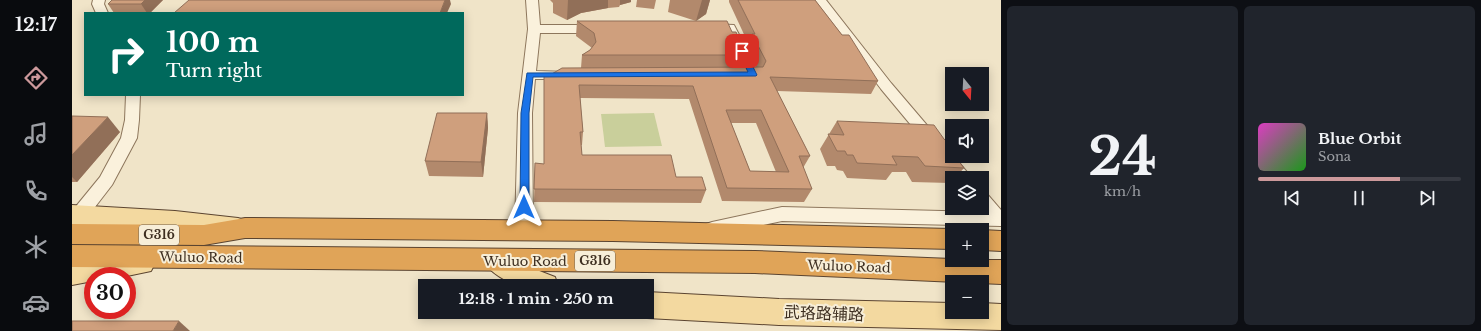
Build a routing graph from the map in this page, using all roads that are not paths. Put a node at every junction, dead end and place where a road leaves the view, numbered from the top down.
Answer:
1 (99, 0) edge
2 (532, 0) edge
3 (820, 0) edge
4 (102, 12) edge
5 (613, 28) edge
6 (699, 28) edge
7 (534, 29) junction
8 (529, 75) junction
9 (577, 75) edge
10 (729, 75) edge
11 (133, 96) edge
12 (958, 171) edge
13 (989, 210) edge
14 (74, 221) edge
15 (1000, 226) edge
16 (524, 230) junction
17 (694, 232) junction
18 (989, 235) edge
19 (945, 239) edge
20 (72, 256) edge
21 (189, 257) junction
22 (497, 261) junction
23 (1001, 272) edge
24 (72, 273) edge
25 (529, 279) edge
26 (654, 306) edge
27 (1001, 317) edge

1 - 4 street
2 - 7 street
3 - 12 street
5 - 7 street
6 - 10 street
7 - 8 street
8 - 9 street
8 - 16 street
11 - 14 street
13 - 15 street
14 - 16 highway, Wuluo Road / G316
15 - 17 street
15 - 18 highway
16 - 17 highway, Wuluo Road / G316
17 - 19 highway, Wuluo Road / G316
20 - 21 highway, Wuluo Road / G316
21 - 22 highway, Wuluo Road / G316
21 - 24 main road
22 - 23 highway, Wuluo Road / G316
22 - 25 main road
26 - 27 main road, 武珞路辅路

